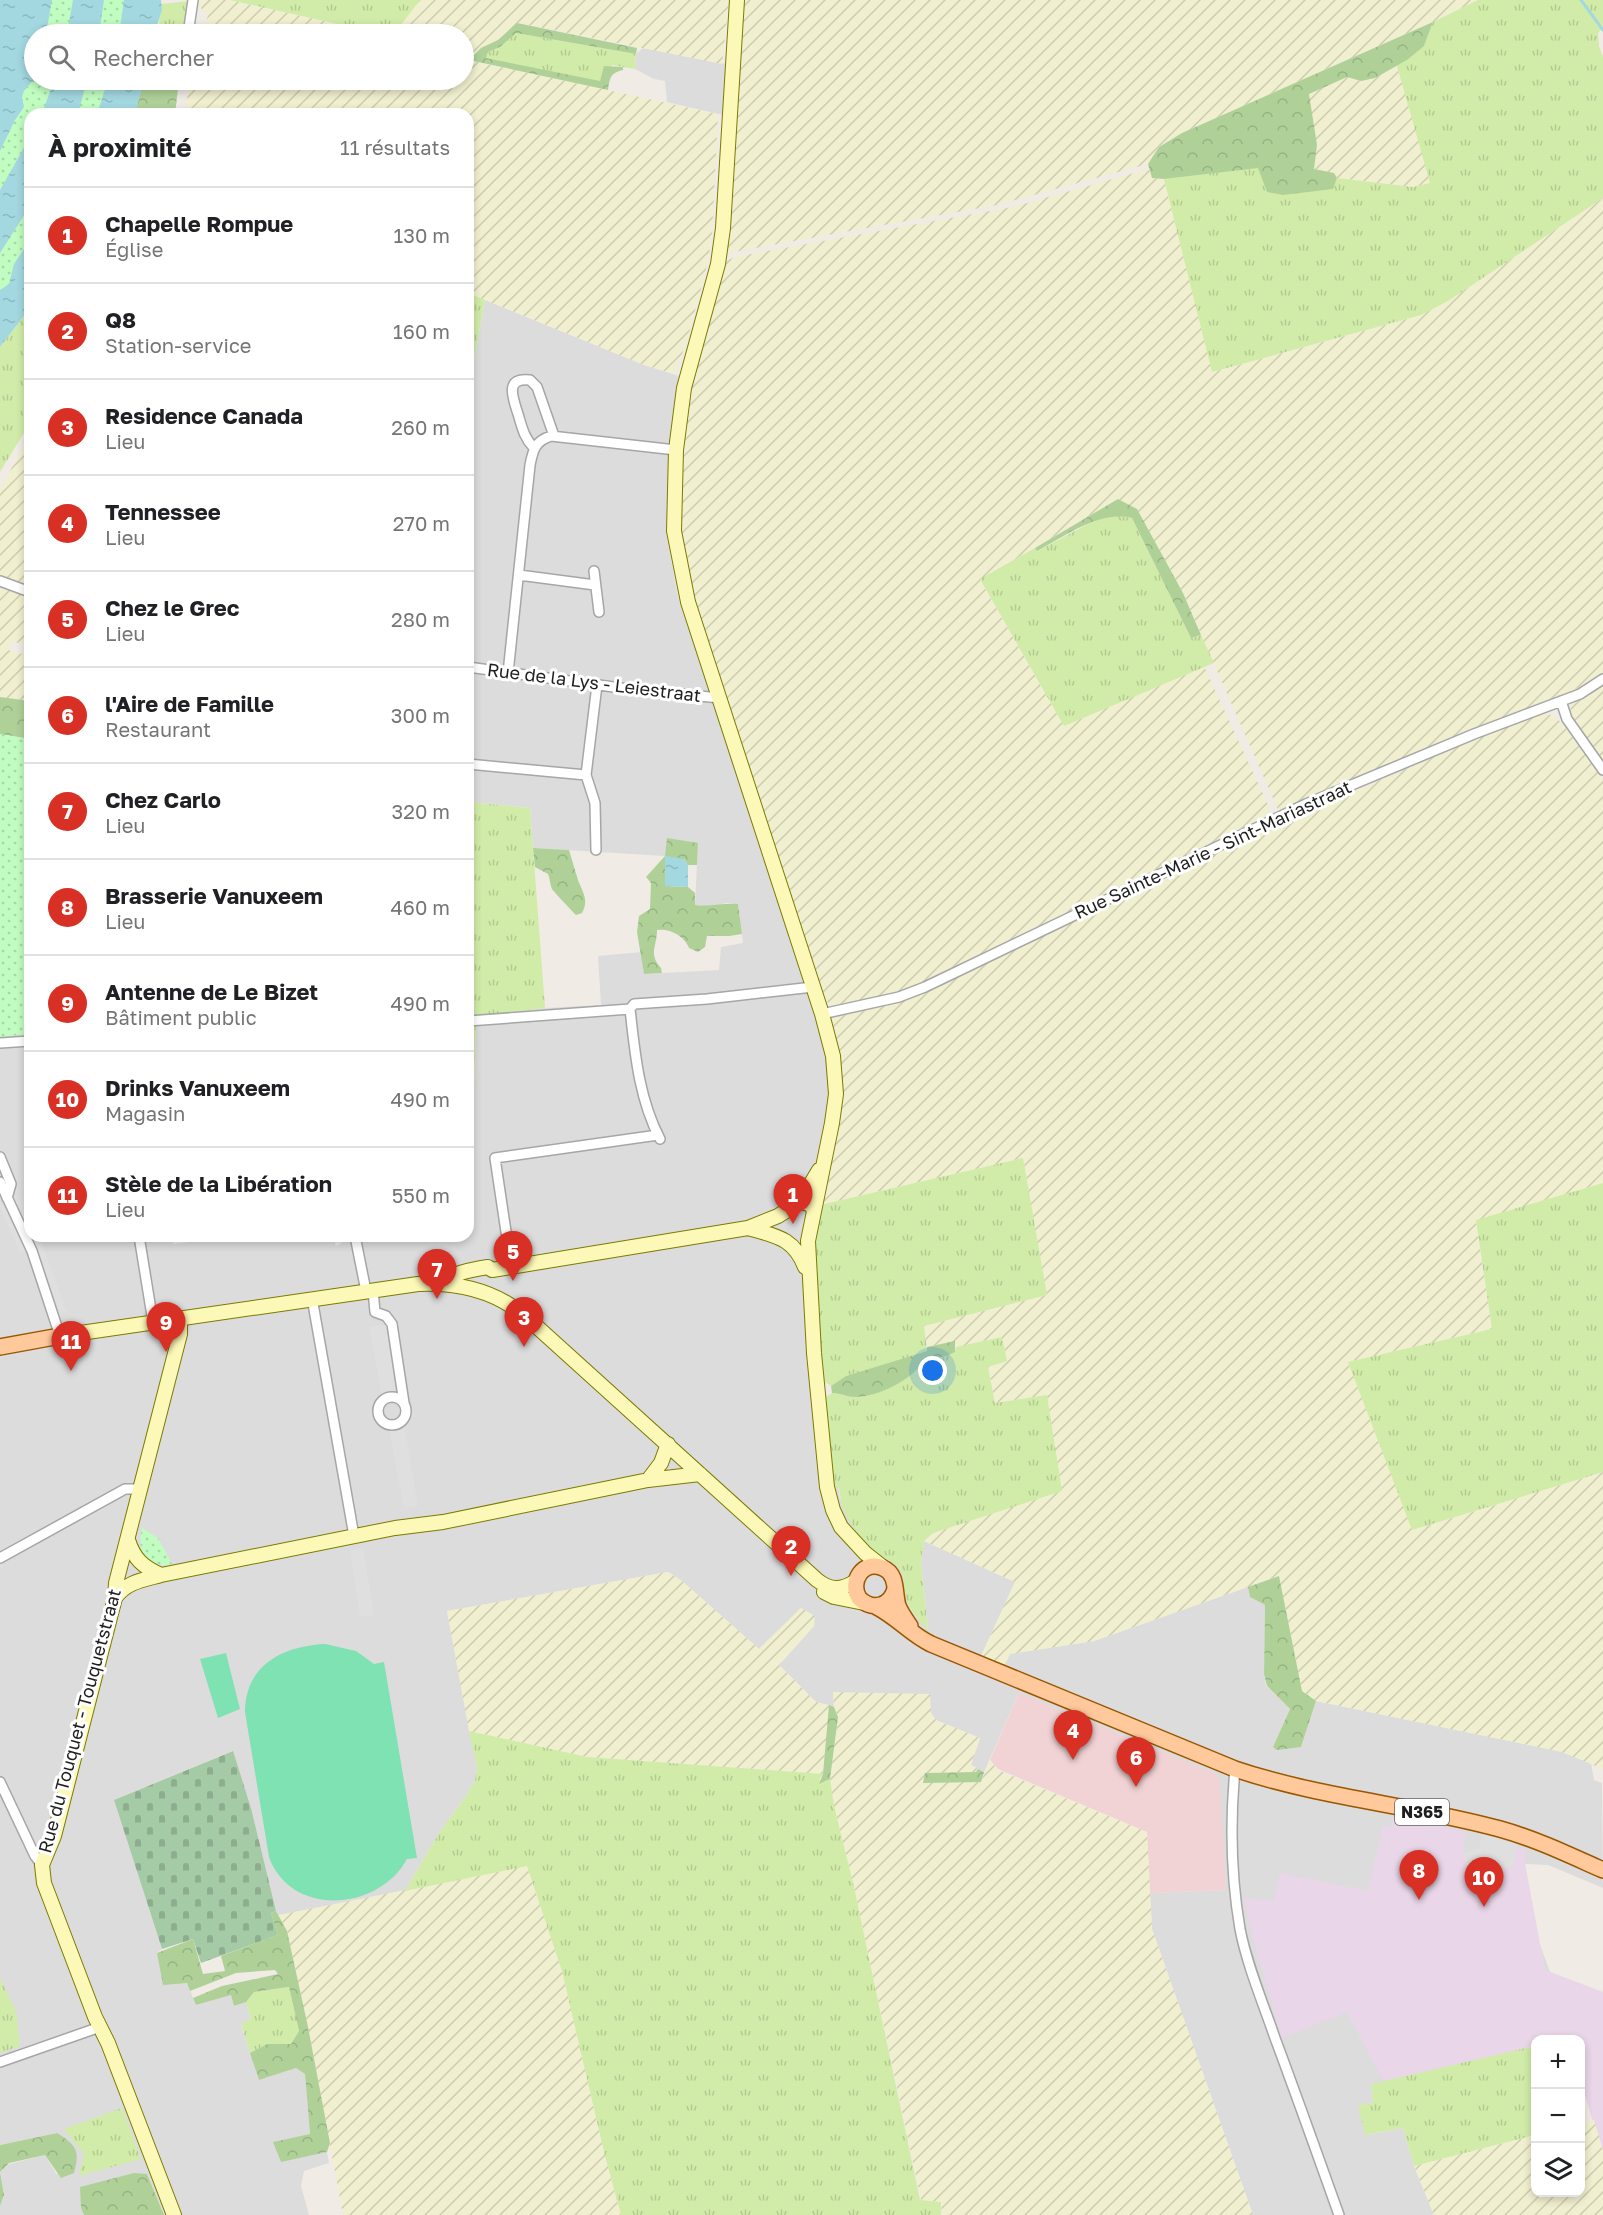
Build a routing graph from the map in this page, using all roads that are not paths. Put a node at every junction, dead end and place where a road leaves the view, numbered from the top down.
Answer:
1 (193, 0) edge
2 (737, 0) edge
3 (189, 24) edge
4 (554, 436) junction
5 (534, 448) junction
6 (676, 450) junction
7 (594, 571) dead end
8 (519, 575) junction
9 (0, 581) edge
10 (596, 585) junction
11 (24, 590) edge
12 (599, 612) dead end
13 (474, 668) edge
14 (508, 673) junction
15 (1603, 679) edge
16 (597, 684) junction
17 (720, 698) junction
18 (1561, 701) junction
19 (474, 765) edge
20 (1603, 770) edge
21 (586, 775) junction
22 (596, 850) dead end
23 (813, 987) junction
24 (630, 1009) junction
25 (822, 1014) junction
26 (474, 1022) edge
27 (24, 1041) edge
28 (0, 1042) edge
29 (0, 1157) edge
30 (822, 1163) junction
31 (0, 1182) edge
32 (7, 1198) junction
33 (800, 1202) junction
34 (814, 1209) junction
35 (778, 1216) junction
36 (748, 1228) junction
37 (24, 1234) edge
38 (778, 1237) junction
39 (28, 1242) edge
40 (140, 1242) edge
41 (357, 1242) edge
42 (801, 1243) junction
43 (512, 1265) junction
44 (492, 1270) junction
45 (436, 1283) junction
46 (369, 1291) junction
47 (487, 1293) junction
48 (312, 1298) junction
49 (180, 1318) junction
50 (153, 1322) junction
51 (60, 1336) junction
52 (0, 1347) edge
53 (404, 1403) dead end
54 (668, 1444) junction
55 (700, 1474) junction
56 (648, 1480) junction
57 (141, 1489) junction
58 (847, 1535) junction
59 (354, 1536) junction
60 (128, 1540) junction
61 (0, 1558) edge
62 (884, 1568) junction
63 (161, 1575) junction
64 (857, 1578) junction
65 (817, 1580) junction
66 (895, 1589) junction
67 (115, 1598) junction
68 (870, 1605) junction
69 (920, 1638) junction
70 (1236, 1769) junction
71 (1, 1788) edge
72 (42, 1865) junction
73 (1603, 1870) edge
74 (100, 2027) junction
75 (0, 2062) edge
76 (174, 2215) edge
77 (1339, 2215) edge

1 - 3 street
2 - 6 street
4 - 5 street
4 - 5 street
4 - 6 street
5 - 8 street
6 - 17 street
7 - 10 street
8 - 10 street
8 - 14 street
9 - 11 street
10 - 12 street
13 - 14 street, Rue de la Lys - Leiestraat
14 - 16 street, Rue de la Lys - Leiestraat
15 - 18 street, Rue Sainte-Marie - Sint-Mariastraat
16 - 17 street, Rue de la Lys - Leiestraat
16 - 21 street
17 - 23 street
18 - 20 street
18 - 25 street, Rue Sainte-Marie - Sint-Mariastraat
19 - 21 street
21 - 22 street
23 - 24 street
23 - 25 street
24 - 26 street
24 - 43 street
25 - 30 street
27 - 28 street
29 - 32 street
30 - 33 street
30 - 34 street
31 - 32 street
32 - 37 street
33 - 34 street
33 - 35 street
34 - 42 street
35 - 36 street
35 - 38 street
36 - 38 street
36 - 43 street
38 - 42 street
39 - 51 street
40 - 50 street
41 - 46 street
42 - 58 street
43 - 44 street
44 - 45 street
44 - 47 street
45 - 46 street, N365
45 - 47 street, N365
46 - 48 street, N365
46 - 53 street
47 - 54 street, N365
48 - 49 street, N365
48 - 59 street
49 - 50 street, N365
49 - 57 street, Rue du Touquet - Touquetstraat
50 - 51 street, N365
51 - 52 main road
54 - 55 street, N365
54 - 56 street
55 - 56 street
55 - 65 street, N365
56 - 59 street
57 - 60 street, Rue du Touquet - Touquetstraat
57 - 61 street
58 - 62 street
58 - 64 street
59 - 63 street
60 - 63 street
60 - 67 street, Rue du Touquet - Touquetstraat
62 - 64 main road, N365
62 - 66 main road
63 - 67 street
64 - 65 street, N365
64 - 68 main road
65 - 68 street, N365
66 - 68 main road
66 - 69 main road
67 - 72 street, Rue du Touquet - Touquetstraat
68 - 69 main road, N365
69 - 70 main road, N365
70 - 73 main road, N365
70 - 77 street
71 - 72 street
72 - 74 street, Rue du Touquet - Touquetstraat
74 - 75 street
74 - 76 street, Rue du Touquet - Touquetstraat

